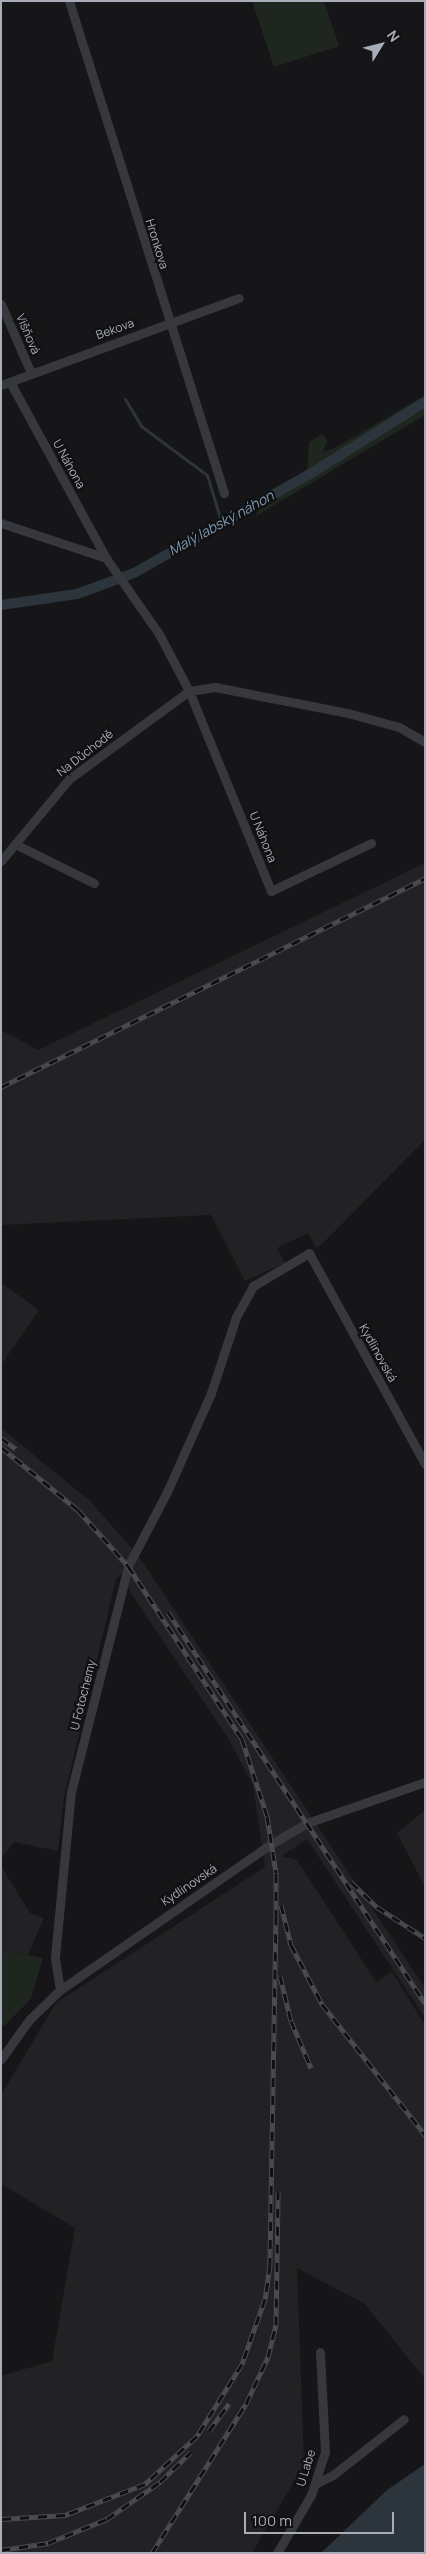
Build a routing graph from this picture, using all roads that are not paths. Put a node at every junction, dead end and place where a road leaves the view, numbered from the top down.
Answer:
1 (68, 1) edge
2 (239, 298) dead end
3 (1, 304) edge
4 (168, 323) junction
5 (31, 373) junction
6 (6, 383) edge
7 (224, 493) dead end
8 (1, 522) edge
9 (106, 558) junction
10 (189, 691) junction
11 (425, 742) edge
12 (371, 844) dead end
13 (1, 845) edge
14 (13, 847) junction
15 (1, 861) edge
16 (94, 883) dead end
17 (308, 1253) joint
18 (425, 1464) edge
19 (425, 1782) edge
20 (60, 1990) junction
21 (1, 2059) edge
22 (320, 2352) dead end
23 (404, 2419) dead end
24 (315, 2484) junction
25 (277, 2553) edge

1 - 4 street, Hronkova
2 - 4 street, Bekova
3 - 5 street, Višňová
4 - 5 street, Bekova
4 - 7 street, Hronkova
5 - 6 street, Bekova
6 - 9 street, U Náhona
8 - 9 street
9 - 10 street, U Náhona
10 - 11 street
10 - 12 street, U Náhona
10 - 14 street, Na Důchodě
13 - 14 street
14 - 15 street, Na Důchodě
14 - 16 street
17 - 18 street, Kydlinovská
17 - 20 street, U Fotochemy
19 - 20 street, Kydlinovská
20 - 21 street, Kydlinovská
22 - 24 street, U Labe
23 - 24 street
24 - 25 street, U Labe

